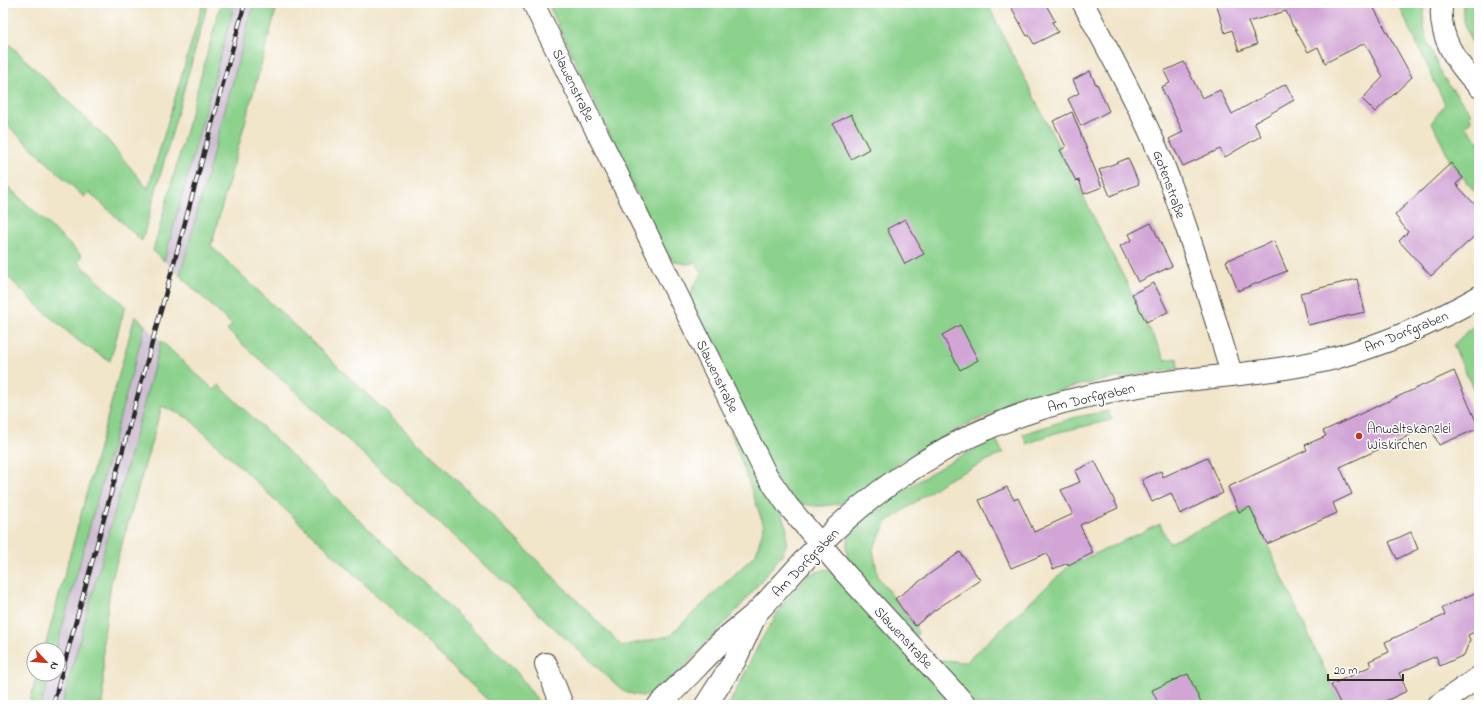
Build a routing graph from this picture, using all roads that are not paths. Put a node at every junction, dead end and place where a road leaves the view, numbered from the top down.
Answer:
1 (533, 3) edge
2 (1083, 3) edge
3 (1442, 3) edge
4 (1479, 87) edge
5 (1479, 297) edge
6 (1232, 375) junction
7 (820, 543) junction
8 (757, 611) junction
9 (546, 664) dead end
10 (1479, 677) edge
11 (712, 701) edge
12 (562, 705) edge
13 (660, 705) edge
14 (966, 705) edge
15 (1438, 705) edge

1 - 7 street, Slawenstraße
2 - 6 street, Gotenstraße
3 - 4 street
5 - 6 street, Am Dorfgraben
6 - 7 street, Am Dorfgraben
7 - 8 street, Am Dorfgraben
7 - 14 street, Slawenstraße
8 - 11 street, Am Dorfgraben
8 - 13 street, Am Dorfgraben
9 - 12 street
10 - 15 street

